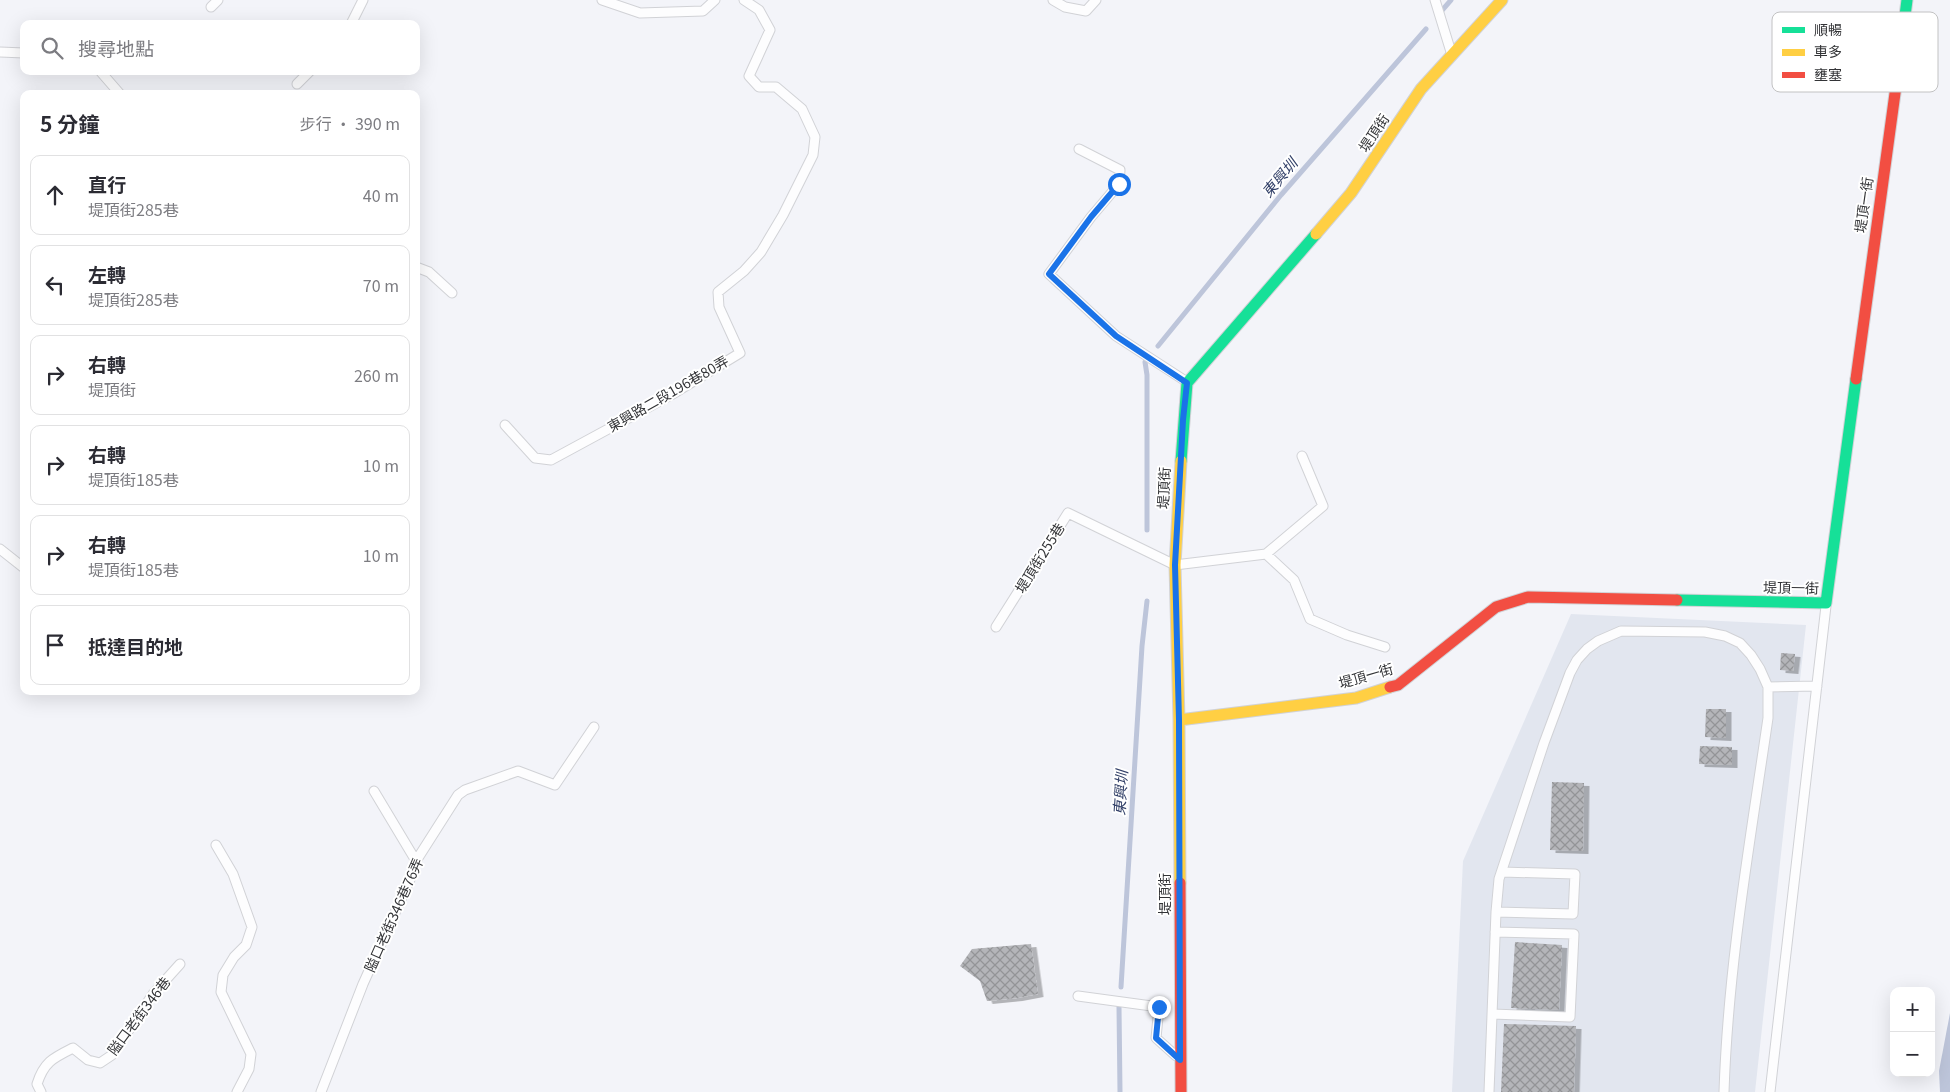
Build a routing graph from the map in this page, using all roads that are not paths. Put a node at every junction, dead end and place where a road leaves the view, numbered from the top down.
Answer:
1 (363, 0) edge
2 (602, 0) edge
3 (715, 0) edge
4 (744, 0) edge
5 (1054, 0) edge
6 (1096, 0) edge
7 (1435, 0) edge
8 (1502, 0) edge
9 (353, 20) edge
10 (0, 52) edge
11 (20, 53) edge
12 (1452, 54) junction
13 (103, 75) edge
14 (306, 75) edge
15 (297, 84) dead end
16 (117, 90) edge
17 (1895, 92) edge
18 (1079, 149) dead end
19 (420, 269) edge
20 (452, 293) dead end
21 (1187, 383) junction
22 (506, 425) dead end
23 (1302, 456) dead end
24 (0, 549) edge
25 (1266, 554) junction
26 (20, 565) edge
27 (1175, 565) junction
28 (1826, 603) junction
29 (996, 627) dead end
30 (1385, 647) dead end
31 (1817, 686) junction
32 (1768, 687) junction
33 (1179, 720) junction
34 (594, 727) dead end
35 (374, 791) dead end
36 (216, 845) dead end
37 (416, 861) junction
38 (1502, 872) junction
39 (1496, 912) junction
40 (1495, 932) junction
41 (180, 964) dead end
42 (1078, 996) dead end
43 (1492, 1014) junction
44 (1180, 1060) junction
45 (41, 1092) edge
46 (237, 1092) edge
47 (321, 1092) edge
48 (1181, 1092) edge
49 (1489, 1092) edge
50 (1724, 1092) edge
51 (1770, 1092) edge

1 - 9 lane
2 - 3 lane
4 - 22 lane, 東興路二段196巷80弄
5 - 6 lane
7 - 12 lane
8 - 12 street, 堤頂街
10 - 11 lane
12 - 21 street, 堤頂街
13 - 16 lane
14 - 15 lane
17 - 28 street, 堤頂一街
18 - 21 lane
19 - 20 lane
21 - 27 street, 堤頂街
23 - 25 lane
24 - 26 lane
25 - 27 lane
25 - 30 lane
27 - 29 lane, 堤頂街255巷
27 - 33 street, 堤頂街
28 - 31 lane
28 - 33 street, 堤頂一街
31 - 32 lane
31 - 51 lane
32 - 38 lane
32 - 50 lane
33 - 44 street, 堤頂街
34 - 37 lane, 隘口老街346巷76弄
35 - 37 lane
36 - 46 lane
37 - 47 lane, 隘口老街346巷76弄
38 - 39 lane
38 - 39 lane
39 - 40 lane
40 - 43 lane
40 - 43 lane
41 - 45 lane, 隘口老街346巷
42 - 44 lane
43 - 49 lane
44 - 48 street, 堤頂街

